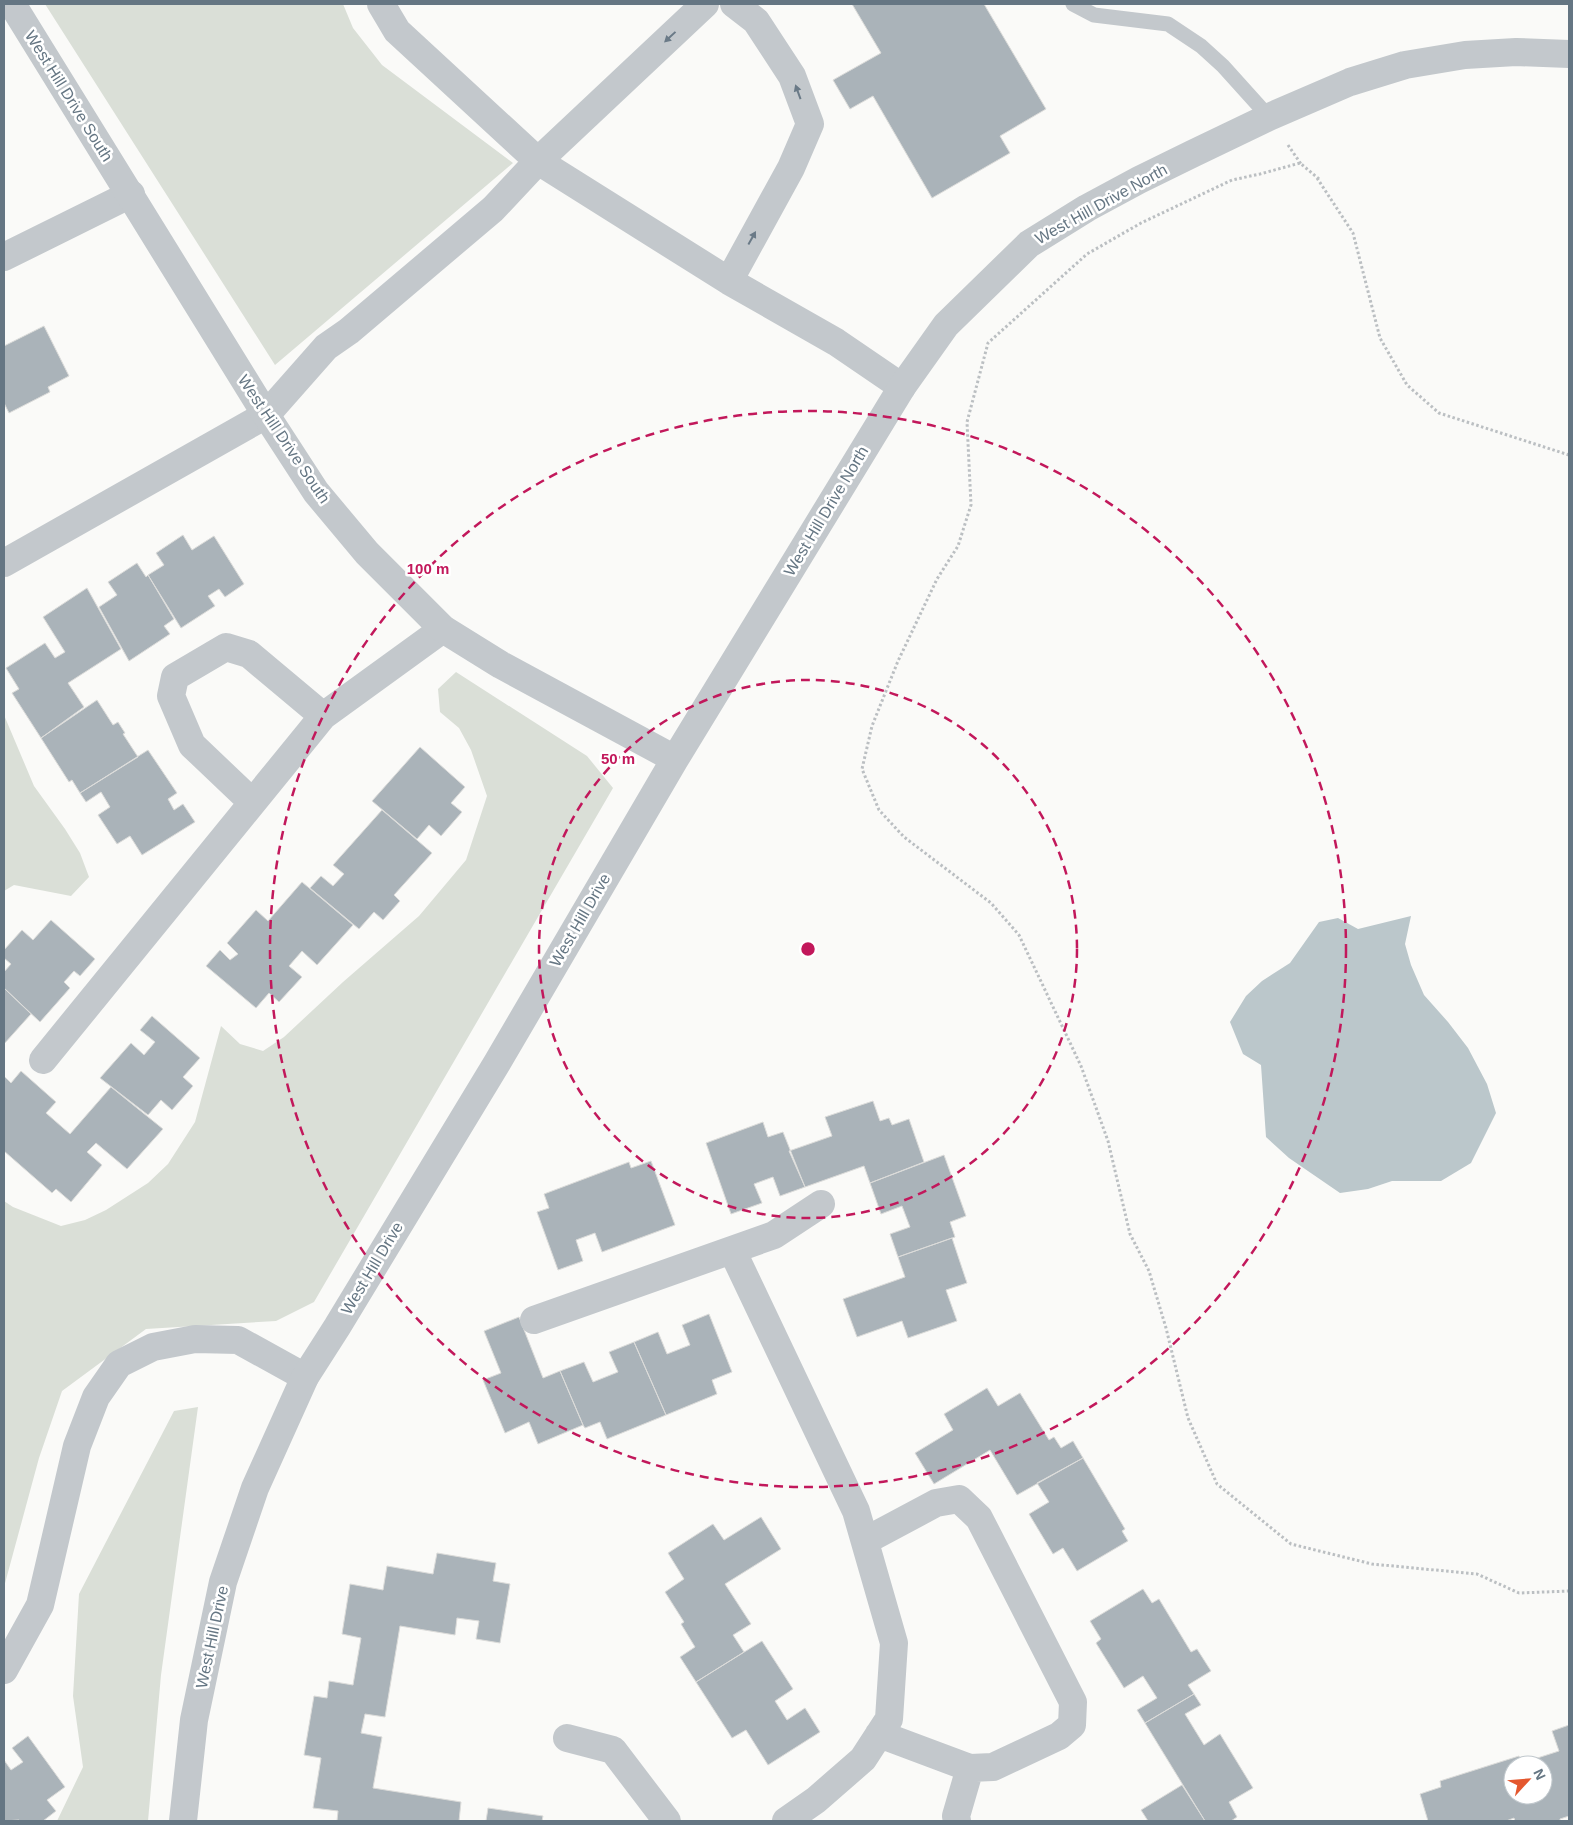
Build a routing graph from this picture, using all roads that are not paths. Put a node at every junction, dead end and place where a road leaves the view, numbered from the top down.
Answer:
1 (12, 4) edge
2 (381, 4) edge
3 (705, 4) edge
4 (734, 4) edge
5 (1073, 4) edge
6 (1569, 54) edge
7 (1269, 117) junction
8 (538, 161) junction
9 (131, 194) junction
10 (4, 257) edge
11 (729, 281) junction
12 (902, 387) junction
13 (266, 415) junction
14 (4, 563) edge
15 (443, 630) junction
16 (323, 716) junction
17 (675, 759) junction
18 (252, 802) junction
19 (43, 1060) dead end
20 (821, 1204) dead end
21 (732, 1250) junction
22 (534, 1320) dead end
23 (305, 1377) junction
24 (865, 1542) junction
25 (4, 1670) edge
26 (879, 1734) junction
27 (567, 1738) dead end
28 (970, 1768) junction
29 (183, 1821) edge
30 (667, 1821) edge
31 (786, 1821) edge
32 (956, 1821) edge

1 - 9 street, West Hill Drive South
2 - 8 street
3 -> 8 street
11 -> 4 street
5 - 7 lane
6 - 7 street, West Hill Drive North
7 - 12 street, West Hill Drive North
8 - 11 street
8 - 13 street
9 - 10 street
9 - 13 street, West Hill Drive South
11 - 12 street
12 - 17 street, West Hill Drive North
13 - 14 street
13 - 15 street, West Hill Drive South
15 - 16 street
15 - 17 street, West Hill Drive South
16 - 18 street
16 - 18 street
17 - 23 street, West Hill Drive
18 - 19 street
20 - 21 street
21 - 22 street
21 - 24 street
23 - 25 street
23 - 29 street, West Hill Drive
24 - 26 street
24 - 28 street
26 - 28 street
26 - 31 street
27 - 30 street
28 - 32 street

